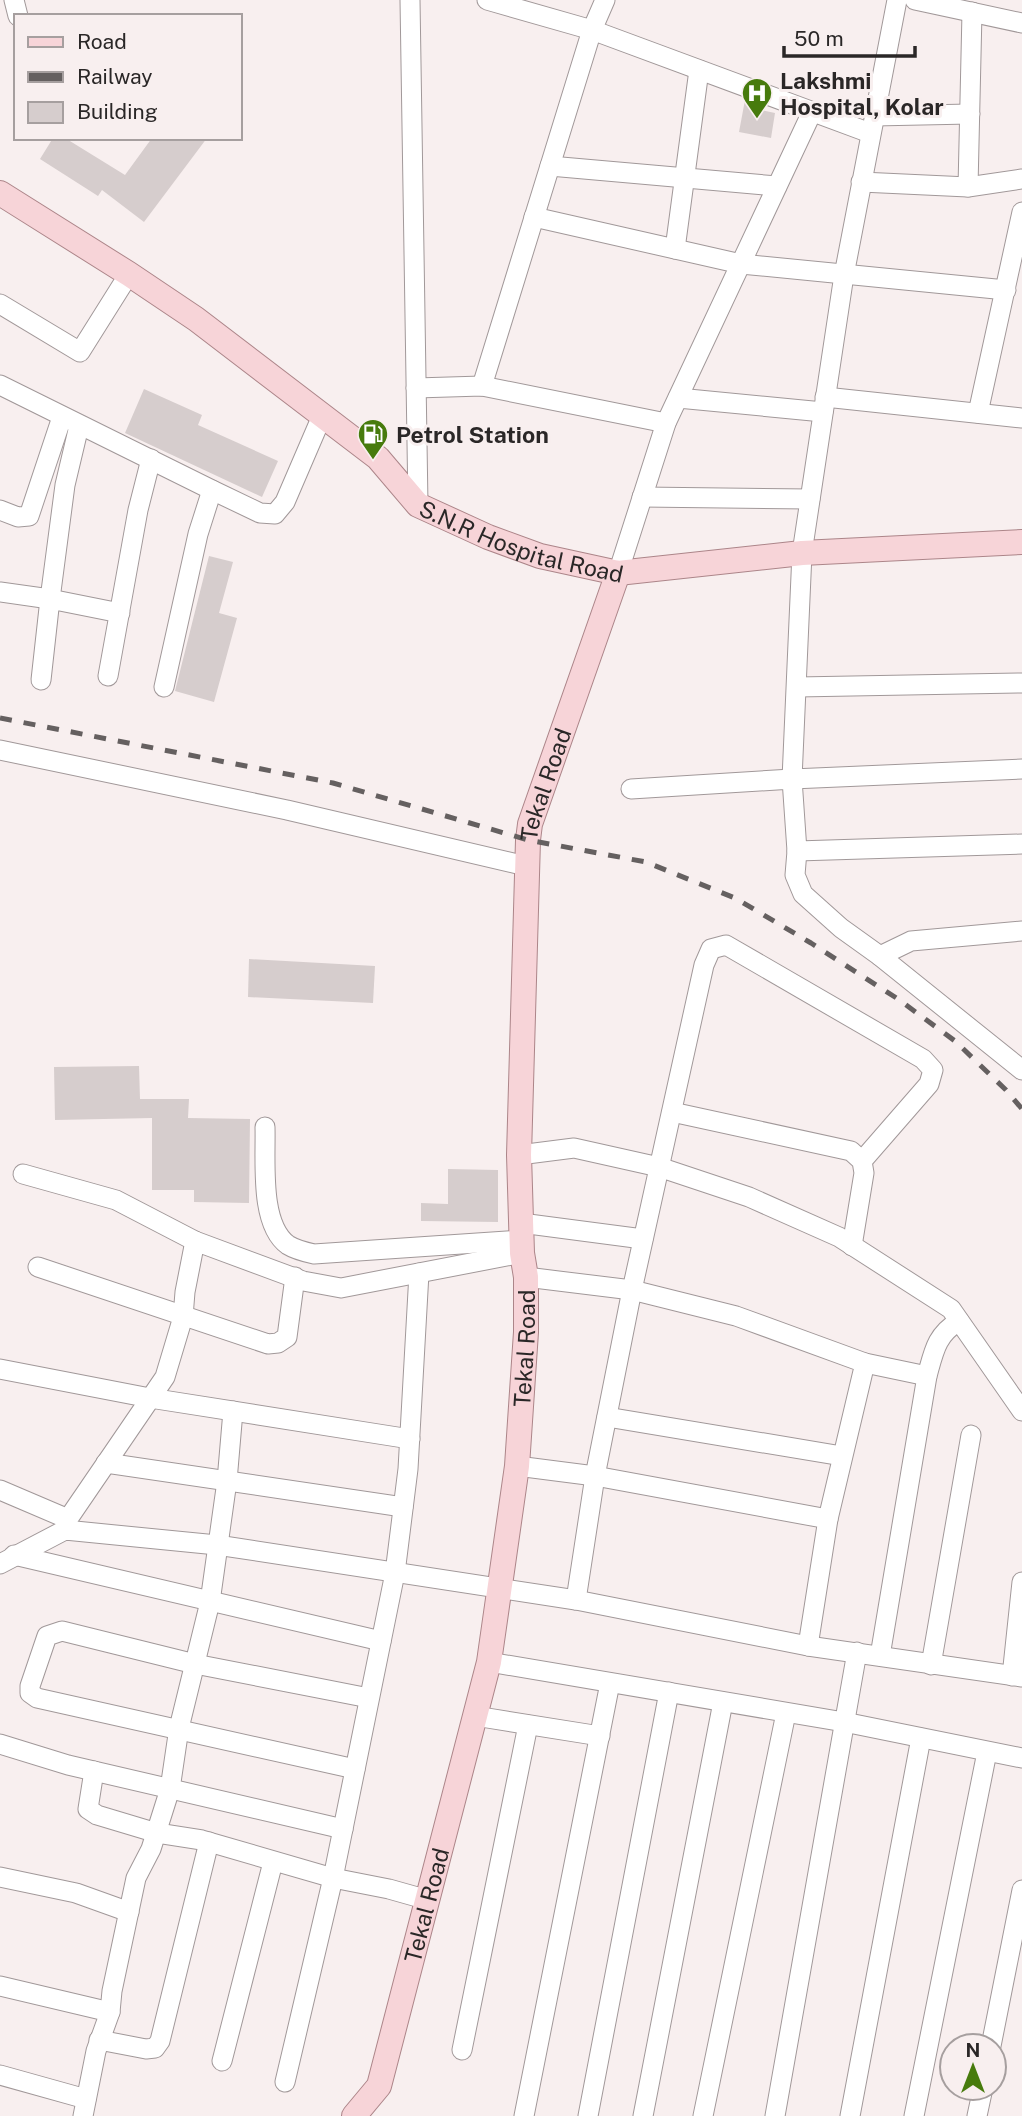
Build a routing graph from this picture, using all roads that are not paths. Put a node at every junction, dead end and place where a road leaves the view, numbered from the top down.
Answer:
1 (410, 0) edge
2 (487, 0) edge
3 (605, 0) edge
4 (897, 0) edge
5 (915, 0) edge
6 (981, 9) edge
7 (1022, 23) edge
8 (592, 30) junction
9 (698, 70) junction
10 (812, 112) junction
11 (970, 114) junction
12 (872, 125) junction
13 (550, 166) junction
14 (684, 178) junction
15 (1022, 179) edge
16 (861, 182) junction
17 (777, 187) junction
18 (968, 187) junction
19 (0, 193) edge
20 (1022, 212) edge
21 (534, 217) junction
22 (675, 249) junction
23 (741, 264) junction
24 (129, 274) junction
25 (844, 275) junction
26 (1006, 290) junction
27 (0, 304) edge
28 (0, 384) edge
29 (482, 386) junction
30 (416, 388) junction
31 (678, 398) junction
32 (824, 405) junction
33 (978, 413) junction
34 (322, 416) junction
35 (1022, 418) edge
36 (71, 421) junction
37 (666, 423) junction
38 (151, 459) junction
39 (212, 490) junction
40 (642, 497) junction
41 (810, 499) junction
42 (418, 505) junction
43 (0, 510) edge
44 (1022, 542) edge
45 (802, 553) junction
46 (618, 573) junction
47 (0, 592) edge
48 (50, 599) junction
49 (120, 613) junction
50 (108, 676) dead end
51 (41, 680) dead end
52 (1022, 683) edge
53 (164, 687) dead end
54 (797, 687) junction
55 (0, 750) edge
56 (1022, 769) edge
57 (792, 779) junction
58 (631, 789) dead end
59 (1022, 844) edge
60 (797, 851) junction
61 (526, 866) junction
62 (1022, 931) edge
63 (880, 956) junction
64 (1022, 1070) edge
65 (672, 1112) junction
66 (265, 1128) dead end
67 (519, 1156) junction
68 (862, 1161) junction
69 (659, 1167) junction
70 (23, 1174) dead end
71 (643, 1239) junction
72 (194, 1241) junction
73 (852, 1246) junction
74 (523, 1248) junction
75 (38, 1267) dead end
76 (419, 1273) junction
77 (295, 1277) junction
78 (632, 1290) junction
79 (183, 1317) junction
80 (959, 1321) junction
81 (865, 1363) junction
82 (0, 1369) edge
83 (927, 1376) junction
84 (150, 1398) junction
85 (233, 1411) junction
86 (1022, 1411) edge
87 (607, 1417) junction
88 (971, 1435) dead end
89 (410, 1439) junction
90 (842, 1456) junction
91 (106, 1464) junction
92 (517, 1466) junction
93 (595, 1476) junction
94 (227, 1481) junction
95 (0, 1490) edge
96 (403, 1507) junction
97 (828, 1520) junction
98 (66, 1525) junction
99 (216, 1545) junction
100 (7, 1560) edge
101 (395, 1573) junction
102 (1022, 1583) edge
103 (500, 1589) junction
104 (576, 1600) junction
105 (210, 1602) junction
106 (381, 1640) junction
107 (808, 1646) junction
108 (858, 1652) junction
109 (880, 1656) junction
110 (489, 1661) junction
111 (194, 1664) junction
112 (931, 1665) junction
113 (1017, 1677) edge
114 (610, 1682) junction
115 (669, 1692) junction
116 (369, 1698) junction
117 (723, 1702) junction
118 (786, 1713) junction
119 (475, 1716) junction
120 (844, 1723) junction
121 (528, 1724) junction
122 (178, 1728) junction
123 (600, 1736) junction
124 (921, 1738) junction
125 (0, 1744) edge
126 (987, 1752) junction
127 (1022, 1758) edge
128 (355, 1769) junction
129 (94, 1771) junction
130 (170, 1789) junction
131 (343, 1829) junction
132 (157, 1833) junction
133 (209, 1842) junction
134 (272, 1862) junction
135 (0, 1877) edge
136 (333, 1878) junction
137 (1022, 1890) edge
138 (428, 1900) junction
139 (129, 1912) junction
140 (0, 1986) edge
141 (110, 2012) junction
142 (994, 2032) edge
143 (99, 2040) junction
144 (461, 2050) dead end
145 (222, 2061) dead end
146 (0, 2075) edge
147 (285, 2082) dead end
148 (84, 2108) edge
149 (354, 2116) edge
150 (524, 2116) edge
151 (587, 2116) edge
152 (643, 2116) edge
153 (703, 2116) edge
154 (775, 2116) edge
155 (850, 2116) edge
156 (914, 2116) edge

1 - 30 street
2 - 8 street
3 - 8 street
4 - 12 street
5 - 6 street
6 - 7 street
6 - 11 street
8 - 9 street
8 - 13 street
9 - 10 street
9 - 14 street
10 - 12 street
10 - 17 street
11 - 12 street
11 - 18 street
12 - 16 street
13 - 14 street
13 - 21 street
14 - 17 street
14 - 22 street
15 - 18 street
16 - 18 street
16 - 25 street
17 - 23 street
19 - 24 main road, S.N.R Hospital Road
20 - 26 street
21 - 22 street
21 - 29 street
22 - 23 street
23 - 25 street
23 - 31 street
24 - 27 street
24 - 34 main road, S.N.R Hospital Road
25 - 26 street
25 - 32 street
26 - 33 street
28 - 36 street
29 - 30 street
29 - 37 street
30 - 42 street
31 - 32 street
31 - 37 street
32 - 33 street
32 - 41 street
33 - 35 street
34 - 39 street
34 - 42 main road, S.N.R Hospital Road
36 - 38 street
36 - 43 street
36 - 48 street
37 - 40 street
38 - 39 street
38 - 49 street
39 - 53 street
40 - 41 street
40 - 46 street
41 - 45 street
42 - 46 main road, S.N.R Hospital Road
44 - 45 main road, S.N.R Hospital Road
45 - 46 main road, S.N.R Hospital Road
45 - 54 street
46 - 61 main road, Tekal Road
47 - 48 street
48 - 49 street
48 - 51 street
49 - 50 street
52 - 54 street
54 - 57 street
55 - 61 street
56 - 57 street
57 - 58 street
57 - 60 street
59 - 60 street
60 - 63 street
61 - 67 main road, Tekal Road
62 - 63 street
63 - 64 street
65 - 68 street
65 - 68 street
65 - 69 street
66 - 74 street
67 - 69 street
67 - 74 main road, Tekal Road
68 - 73 street
69 - 71 street
69 - 73 street
70 - 72 street
71 - 74 street
71 - 78 street
72 - 77 street
72 - 79 street
73 - 80 street
74 - 76 street
74 - 78 street
74 - 92 main road, Tekal Road
75 - 79 street
76 - 77 street
76 - 89 street
77 - 79 street
78 - 81 street
78 - 87 street
79 - 84 street
80 - 83 street
80 - 86 street
81 - 83 street
81 - 90 street
82 - 84 street
83 - 109 street
84 - 85 street
84 - 91 street
85 - 89 street
85 - 94 street
87 - 90 street
87 - 93 street
88 - 112 street
89 - 96 street
90 - 97 street
91 - 94 street
91 - 98 street
92 - 93 street
92 - 103 main road, Tekal Road
93 - 97 street
93 - 104 street
94 - 96 street
94 - 99 street
95 - 98 street
96 - 101 street
97 - 107 street
98 - 99 street
98 - 100 street
99 - 101 street
99 - 105 street
100 - 105 street
101 - 103 street
101 - 106 street
102 - 113 street
103 - 104 street
103 - 110 main road, Tekal Road
104 - 107 street
105 - 106 street
105 - 111 street
106 - 116 street
107 - 108 street
108 - 109 street
108 - 120 street
109 - 112 street
110 - 114 street
110 - 119 main road, Tekal Road
111 - 116 street
111 - 122 street
111 - 122 street
112 - 113 street
114 - 115 street
114 - 123 street
115 - 117 street
115 - 151 street
116 - 128 street
117 - 118 street
117 - 152 street
118 - 120 street
118 - 153 street
119 - 121 street
119 - 138 main road, Tekal Road
120 - 124 street
120 - 154 street
121 - 123 street
121 - 144 street
122 - 128 street
122 - 130 street
123 - 150 street
124 - 126 street
124 - 155 street
125 - 129 street
126 - 127 street
126 - 156 street
128 - 131 street
129 - 130 street
129 - 132 street
130 - 131 street
130 - 132 street
131 - 136 street
132 - 133 street
132 - 139 street
133 - 134 street
133 - 143 street
134 - 136 street
134 - 145 street
135 - 139 street
136 - 138 street
136 - 147 street
137 - 142 street
138 - 149 main road, Tekal Road
139 - 141 street
140 - 141 street
141 - 143 street
143 - 148 street
146 - 148 street

